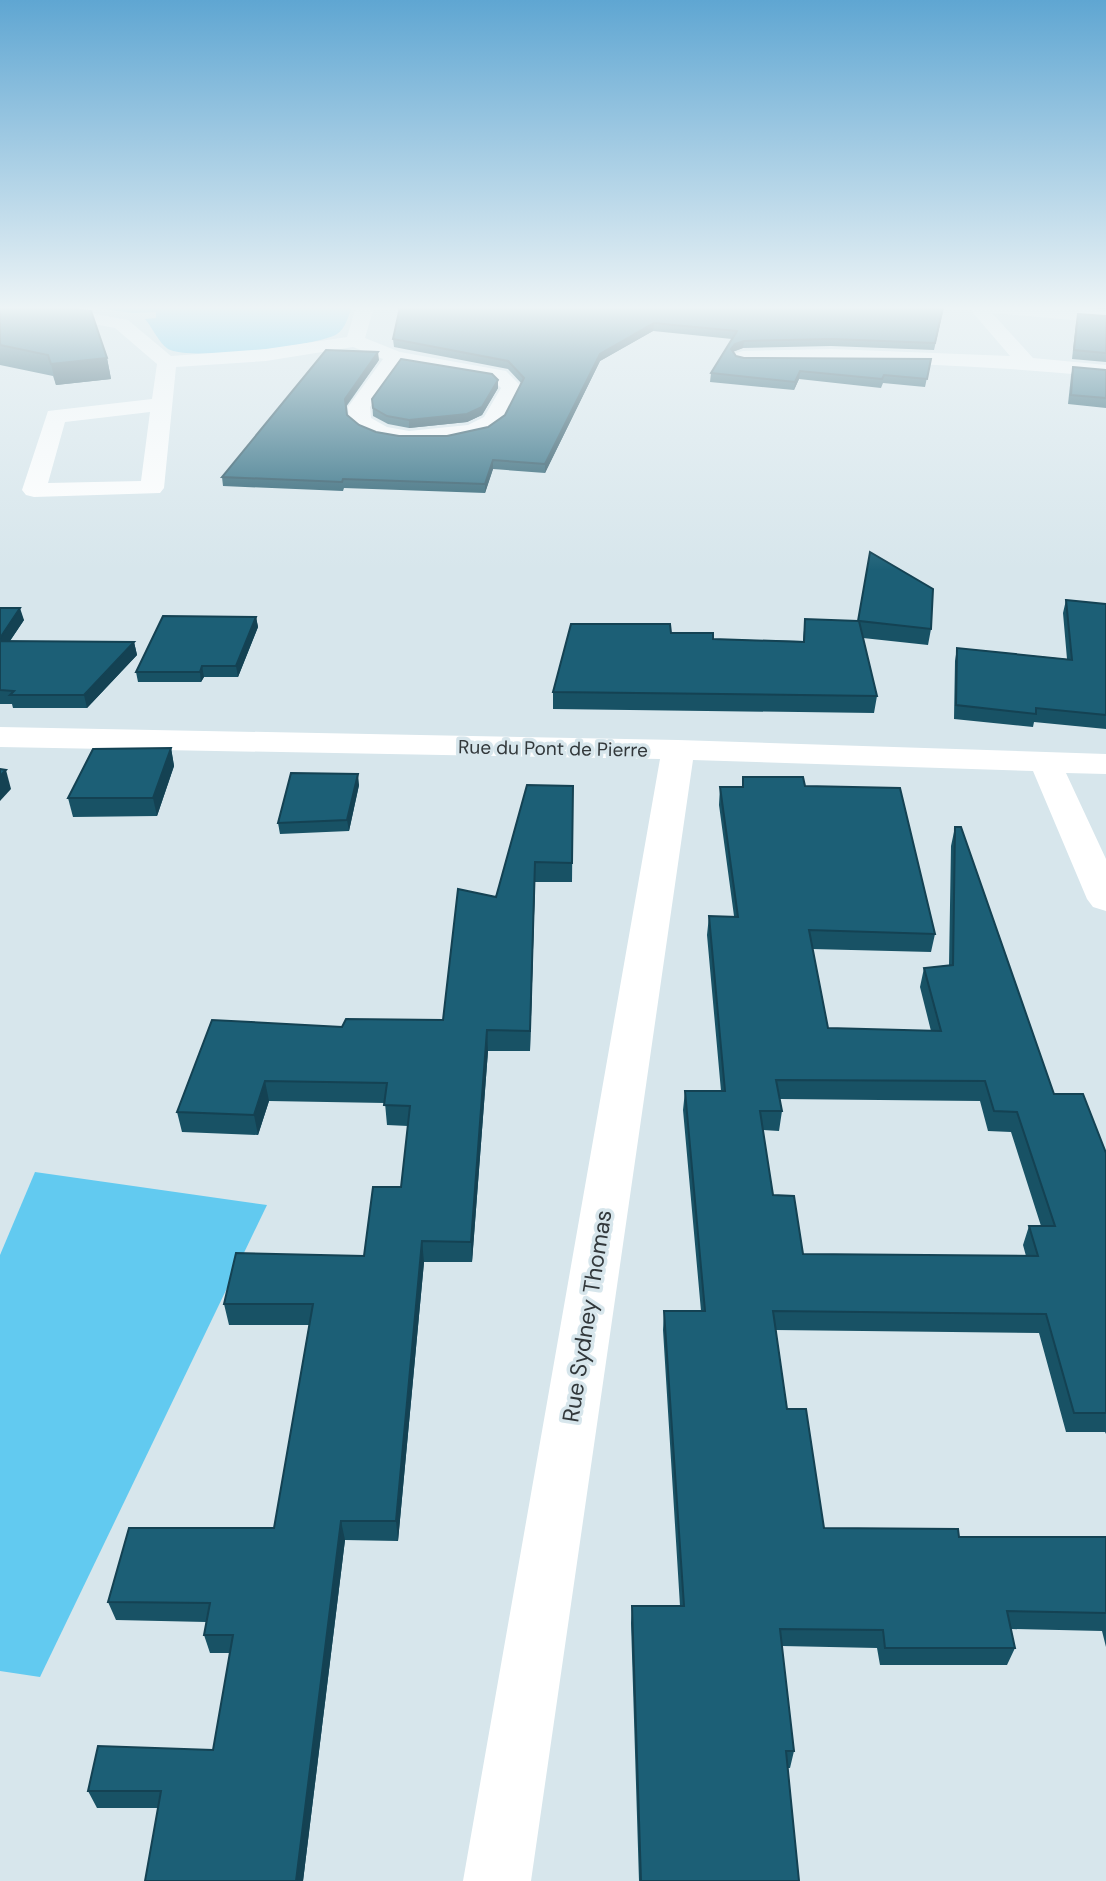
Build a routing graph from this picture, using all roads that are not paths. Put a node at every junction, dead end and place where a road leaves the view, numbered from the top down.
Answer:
1 (162, 395) edge
2 (368, 395) edge
3 (507, 395) edge
4 (160, 405) junction
5 (0, 737) edge
6 (678, 750) junction
7 (1044, 760) junction
8 (1106, 764) edge
9 (1106, 899) edge
10 (497, 1881) edge

1 - 4 street
2 - 3 street
4 - 4 street
5 - 6 street, Rue du Pont de Pierre
6 - 7 street, Rue du Pont de Pierre
6 - 10 street, Rue Sydney Thomas
7 - 8 street, Rue du Pont de Pierre
7 - 9 street

